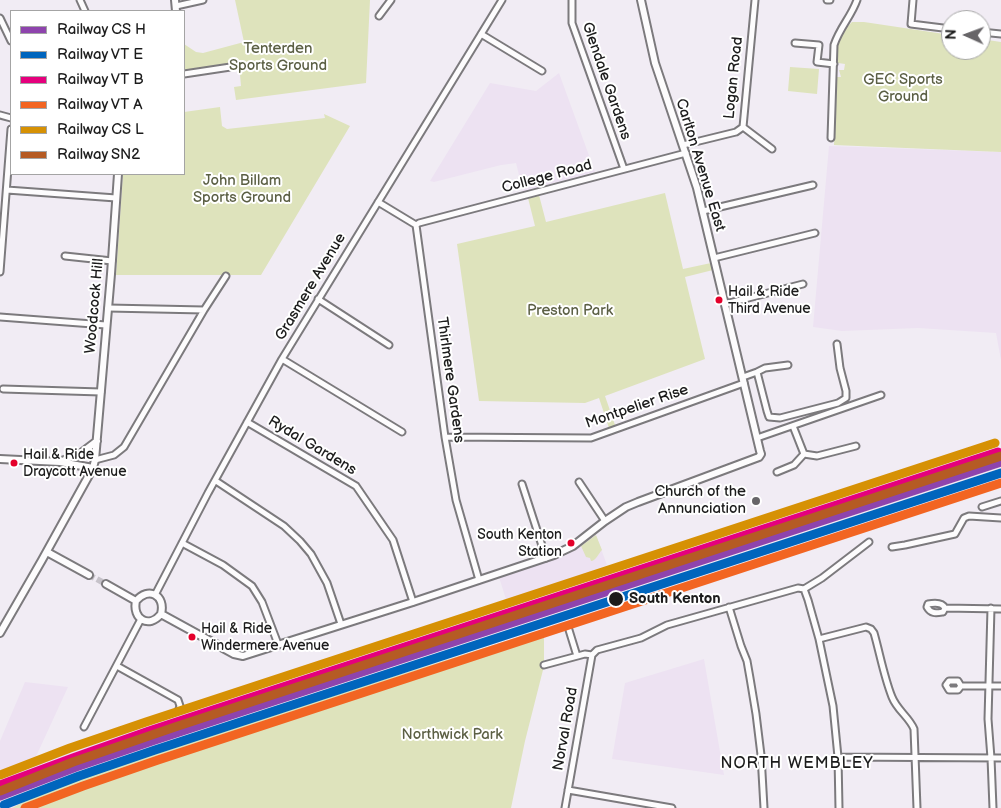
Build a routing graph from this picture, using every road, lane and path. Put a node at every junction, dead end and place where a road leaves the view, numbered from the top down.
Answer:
1 (203, 0) edge
2 (390, 0) edge
3 (502, 0) edge
4 (572, 0) edge
5 (641, 0) edge
6 (755, 0) edge
7 (853, 0) edge
8 (857, 0) edge
9 (913, 0) edge
10 (176, 6) edge
11 (855, 7) junction
12 (378, 16) dead end
13 (0, 18) edge
14 (941, 28) edge
15 (481, 34) junction
16 (10, 39) edge
17 (795, 43) dead end
18 (834, 64) junction
19 (237, 66) dead end
20 (542, 71) dead end
21 (185, 74) edge
22 (743, 127) junction
23 (831, 138) dead end
24 (10, 144) edge
25 (683, 145) junction
26 (772, 149) dead end
27 (686, 153) junction
28 (624, 169) junction
29 (118, 175) edge
30 (813, 185) dead end
31 (7, 190) junction
32 (116, 198) junction
33 (378, 202) junction
34 (3, 205) edge
35 (703, 211) junction
36 (416, 225) junction
37 (815, 234) dead end
38 (65, 256) dead end
39 (714, 258) junction
40 (112, 261) junction
41 (0, 272) edge
42 (226, 276) dead end
43 (803, 284) dead end
44 (318, 299) junction
45 (725, 304) junction
46 (108, 308) junction
47 (204, 310) junction
48 (0, 317) edge
49 (106, 325) junction
50 (837, 344) dead end
51 (389, 345) dead end
52 (282, 359) junction
53 (788, 365) dead end
54 (757, 372) junction
55 (744, 380) junction
56 (3, 389) dead end
57 (101, 392) junction
58 (881, 395) dead end
59 (247, 422) junction
60 (793, 426) junction
61 (402, 432) dead end
62 (445, 437) junction
63 (757, 438) junction
64 (96, 441) junction
65 (856, 446) dead end
66 (804, 454) junction
67 (0, 459) edge
68 (95, 460) junction
69 (60, 462) junction
70 (93, 468) junction
71 (777, 472) dead end
72 (216, 481) junction
73 (579, 482) dead end
74 (522, 484) dead end
75 (1001, 501) edge
76 (982, 507) dead end
77 (1001, 518) edge
78 (605, 521) junction
79 (182, 542) junction
80 (870, 542) dead end
81 (892, 547) dead end
82 (47, 552) junction
83 (546, 558) junction
84 (89, 575) tunnel mouth
85 (479, 580) junction
86 (106, 584) tunnel mouth
87 (804, 589) junction
88 (155, 594) junction
89 (136, 601) junction
90 (413, 602) junction
91 (729, 607) junction
92 (945, 608) dead end
93 (991, 608) junction
94 (1001, 608) edge
95 (161, 614) junction
96 (141, 619) junction
97 (3, 622) edge
98 (341, 624) junction
99 (569, 630) dead end
100 (0, 633) edge
101 (819, 639) junction
102 (278, 644) junction
103 (592, 655) junction
104 (577, 656) junction
105 (117, 666) junction
106 (544, 666) dead end
107 (961, 686) dead end
108 (989, 686) junction
109 (1001, 686) edge
110 (179, 709) dead end
111 (84, 727) dead end
112 (838, 757) junction
113 (916, 757) junction
114 (991, 758) junction
115 (1001, 758) edge
116 (568, 790) junction
117 (565, 808) edge
118 (672, 808) edge
119 (764, 808) edge
120 (839, 808) edge
121 (917, 808) edge
122 (993, 808) edge

1 - 10 street
2 - 12 street
3 - 15 street, Grasmere Avenue
4 - 28 street, Glendale Gardens
5 - 25 street, Carlton Avenue East
6 - 22 street, Logan Road
7 - 11 street
8 - 11 street
9 - 14 street
11 - 18 street
13 - 16 street
15 - 20 street
15 - 33 street, Grasmere Avenue
17 - 18 street
18 - 23 street
19 - 21 street
22 - 25 street, Logan Road
22 - 26 street
24 - 31 street
25 - 27 street, Carlton Avenue East
27 - 28 street, College Road
27 - 35 street, Carlton Avenue East
28 - 36 street, College Road
29 - 32 street, Woodcock Hill
30 - 35 street
31 - 32 street
31 - 34 street
32 - 40 street, Woodcock Hill
33 - 36 street
33 - 44 street, Grasmere Avenue
34 - 41 street
35 - 39 street, Carlton Avenue East
36 - 62 street, Thirlmere Gardens
37 - 39 street
38 - 40 street
39 - 45 street, Carlton Avenue East
40 - 46 street, Woodcock Hill
42 - 47 street
43 - 45 street
44 - 51 street
44 - 52 street, Grasmere Avenue
45 - 55 street, Carlton Avenue East
46 - 47 street
46 - 49 street, Woodcock Hill
47 - 68 street
48 - 49 street
49 - 57 street, Woodcock Hill
50 - 54 street
52 - 59 street, Grasmere Avenue
52 - 61 street
53 - 54 street, Montpelier Rise
54 - 55 street, Montpelier Rise
55 - 62 street, Montpelier Rise
55 - 63 street, Carlton Avenue East
56 - 57 street
57 - 64 street, Woodcock Hill
58 - 60 street
59 - 72 street, Grasmere Avenue
59 - 90 street, Rydal Gardens
60 - 63 street
60 - 66 street
62 - 85 street, Thirlmere Gardens
63 - 78 street, Carlton Avenue East
64 - 68 street, Woodcock Hill
64 - 69 street
65 - 66 street
66 - 71 street
67 - 69 street
68 - 70 street, Woodcock Hill
69 - 70 street
70 - 82 street, Woodcock Hill
72 - 79 street, Grasmere Avenue
72 - 98 street
73 - 78 street
74 - 83 street
75 - 76 street
77 - 81 street
78 - 83 street
79 - 88 street, Grasmere Avenue
79 - 102 street
80 - 87 street
82 - 84 street
82 - 97 street, Woodcock Hill
83 - 85 street
85 - 90 street
86 - 89 street
87 - 91 street
87 - 101 street
88 - 89 street
88 - 95 street
89 - 96 street
90 - 98 street
91 - 103 street
91 - 119 street
92 - 93 street
93 - 94 street
93 - 108 street
95 - 96 street
95 - 102 street
96 - 105 street
97 - 100 street, Woodcock Hill
98 - 102 street
99 - 104 street
101 - 112 street
101 - 113 street
103 - 104 street
103 - 116 street, Norval Road
104 - 106 street
105 - 110 street
105 - 111 street
107 - 108 street
108 - 109 street
108 - 114 street
112 - 113 street
112 - 120 street
113 - 114 street
113 - 121 street
114 - 115 street
114 - 122 street
116 - 117 street, Norval Road
116 - 118 street

